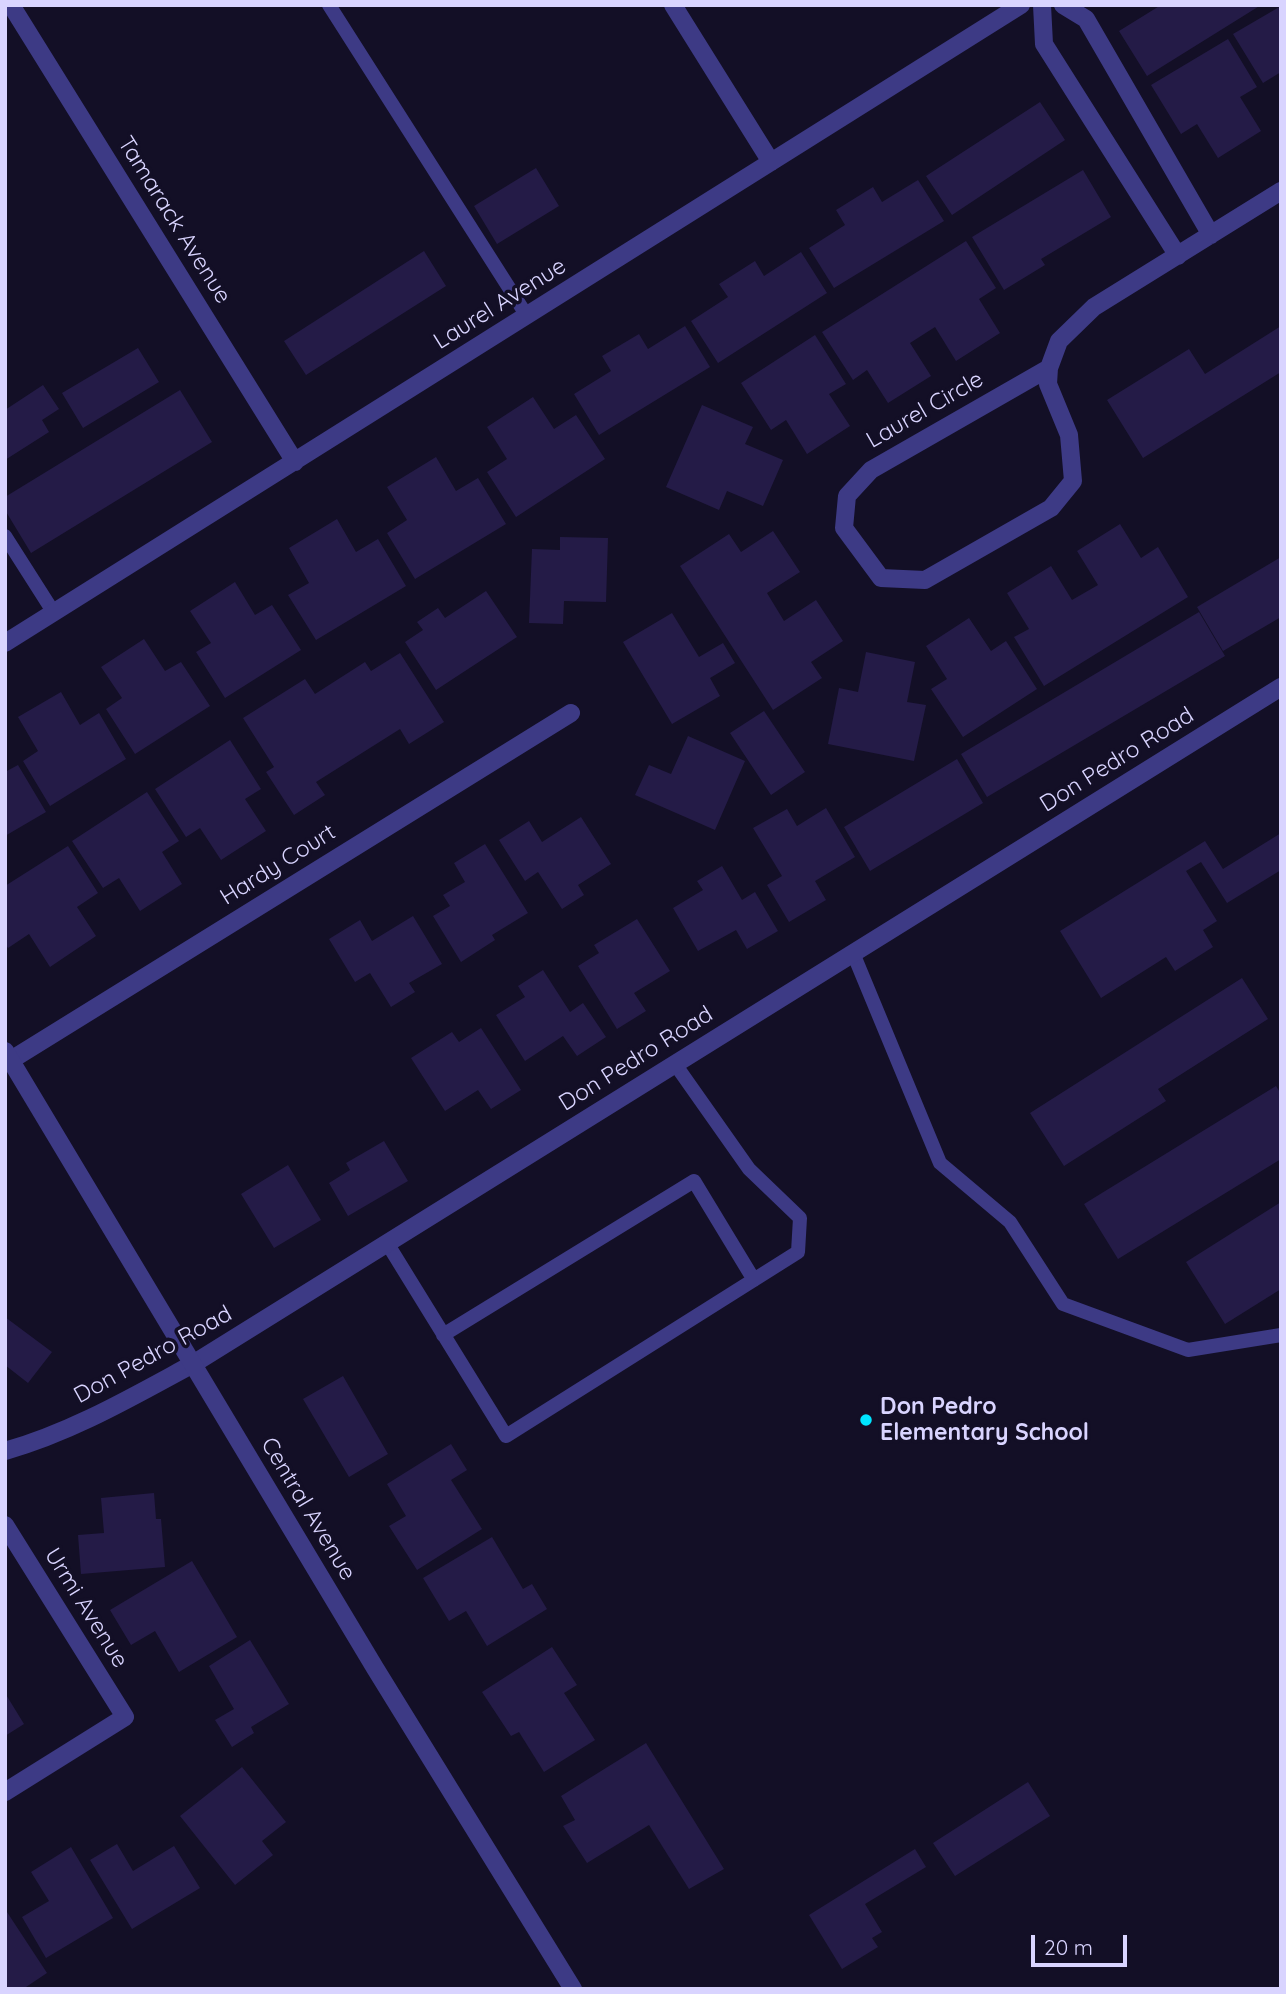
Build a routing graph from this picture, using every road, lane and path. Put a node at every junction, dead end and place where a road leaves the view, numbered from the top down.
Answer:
1 (11, 5) edge
2 (329, 5) edge
3 (673, 5) edge
4 (1021, 5) edge
5 (1042, 5) edge
6 (1063, 5) edge
7 (997, 12) edge
8 (771, 162) junction
9 (1281, 191) edge
10 (1211, 235) junction
11 (1178, 256) junction
12 (527, 316) junction
13 (1049, 368) junction
14 (295, 461) junction
15 (5, 536) edge
16 (54, 613) junction
17 (5, 643) edge
18 (1281, 687) edge
19 (571, 713) dead end
20 (853, 953) junction
21 (8, 1055) edge
22 (675, 1064) junction
23 (387, 1243) junction
24 (754, 1280) junction
25 (443, 1335) junction
26 (1281, 1335) edge
27 (193, 1364) junction
28 (5, 1451) edge
29 (5, 1525) edge
30 (5, 1792) edge
31 (573, 1989) edge

1 - 14 street, Tamarack Avenue
2 - 12 lane
3 - 8 street
4 - 7 street, Laurel Avenue
5 - 11 street
6 - 10 street
7 - 8 street, Laurel Avenue
8 - 12 street, Laurel Avenue
9 - 10 street
10 - 11 street
11 - 13 street
12 - 14 street, Laurel Avenue
13 - 13 street, Laurel Circle
14 - 16 street, Laurel Avenue
15 - 16 lane
16 - 17 street, Laurel Avenue
18 - 20 street, Don Pedro Road
19 - 21 street, Hardy Court
20 - 22 street, Don Pedro Road
20 - 26 lane
21 - 27 street, Central Avenue
22 - 23 street, Don Pedro Road
22 - 24 lane
23 - 25 lane
23 - 27 street, Don Pedro Road
24 - 25 lane
24 - 25 lane
27 - 28 street, Don Pedro Road
27 - 31 street, Central Avenue
29 - 30 street, Urmi Avenue

